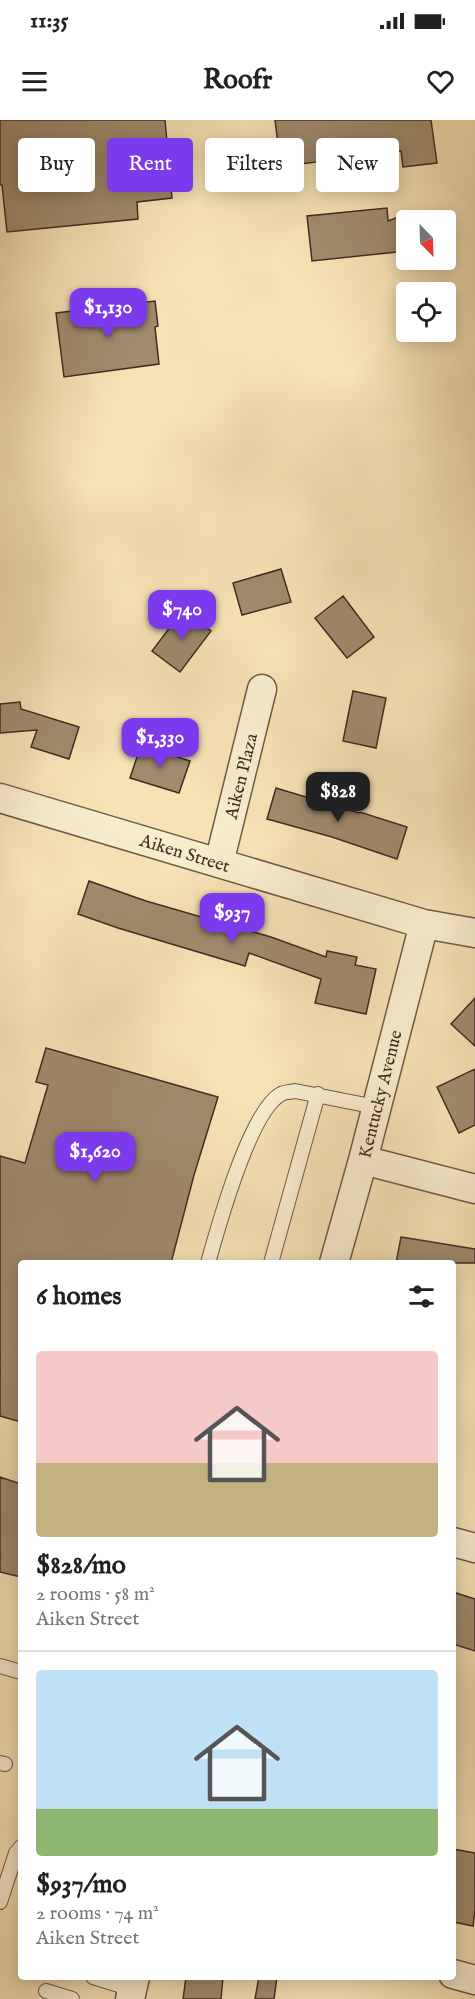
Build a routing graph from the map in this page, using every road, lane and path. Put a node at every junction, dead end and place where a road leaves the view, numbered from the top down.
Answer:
1 (262, 689) dead end
2 (0, 798) edge
3 (219, 863) junction
4 (424, 924) junction
5 (475, 933) edge
6 (318, 1095) junction
7 (376, 1107) junction
8 (363, 1160) junction
9 (475, 1190) edge
10 (209, 1260) edge
11 (273, 1260) edge
12 (335, 1260) edge
13 (456, 1543) edge
14 (475, 1548) edge
15 (0, 1666) edge
16 (18, 1671) edge
17 (18, 1851) edge
18 (0, 1902) edge
19 (456, 1975) edge
20 (104, 1980) edge
21 (475, 1980) edge
22 (132, 1988) edge
23 (46, 1989) edge
24 (72, 1999) edge

1 - 3 street, Aiken Plaza
2 - 3 street, Aiken Street
3 - 4 street, Aiken Street
4 - 5 street, Aiken Street
4 - 7 street, Kentucky Avenue
6 - 7 lane
6 - 10 lane
6 - 11 lane
7 - 8 street, Kentucky Avenue
8 - 9 street
8 - 12 street, Kentucky Avenue
13 - 14 street
15 - 16 lane
17 - 18 lane
19 - 21 street
20 - 22 lane
23 - 24 lane

